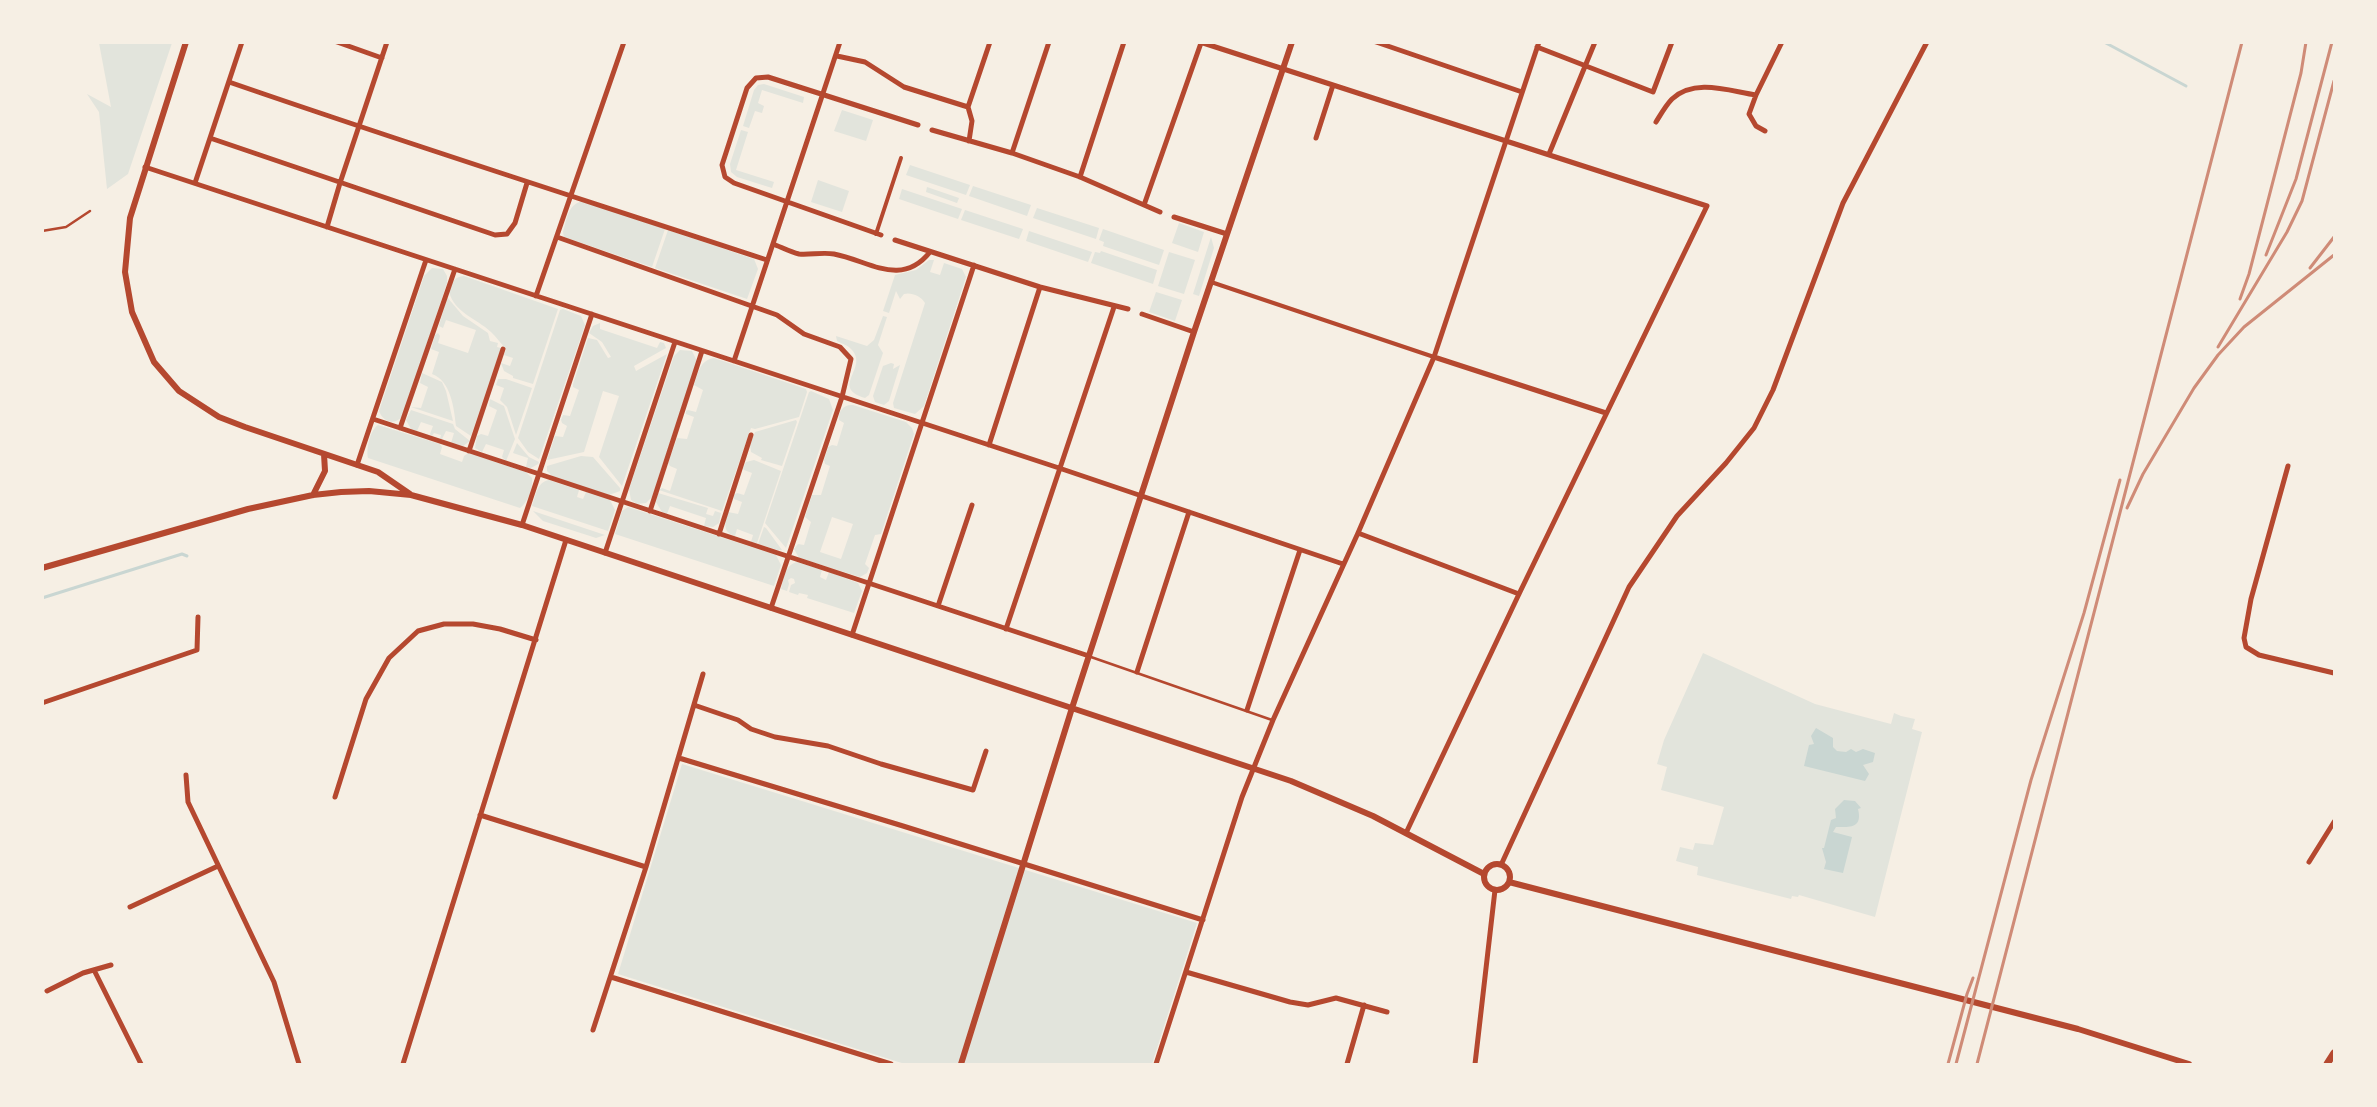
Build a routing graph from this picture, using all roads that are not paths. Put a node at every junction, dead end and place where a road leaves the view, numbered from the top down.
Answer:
1 (186, 42) edge
2 (242, 42) edge
3 (337, 42) edge
4 (387, 42) edge
5 (624, 42) edge
6 (840, 42) edge
7 (990, 42) edge
8 (1049, 42) edge
9 (1124, 42) edge
10 (1292, 42) edge
11 (1376, 42) edge
12 (1595, 42) edge
13 (1672, 42) edge
14 (1782, 42) edge
15 (1927, 42) edge
16 (1200, 43) edge
17 (1538, 45) edge
18 (837, 56) junction
19 (382, 58) junction
20 (1585, 67) junction
21 (1283, 68) junction
22 (229, 82) junction
23 (1333, 85) junction
24 (1522, 92) junction
25 (822, 94) junction
26 (1756, 95) junction
27 (968, 107) junction
28 (1656, 122) dead end
29 (918, 125) dead end
30 (359, 127) junction
31 (932, 130) dead end
32 (1766, 131) dead end
33 (210, 138) junction
34 (1316, 138) dead end
35 (969, 141) junction
36 (1506, 142) junction
37 (1012, 153) junction
38 (1549, 154) junction
39 (902, 158) dead end
40 (144, 167) junction
41 (1080, 177) junction
42 (195, 183) junction
43 (340, 183) junction
44 (527, 183) junction
45 (572, 197) junction
46 (786, 202) junction
47 (1144, 205) junction
48 (90, 211) dead end
49 (1160, 212) dead end
50 (1174, 217) dead end
51 (327, 227) junction
52 (42, 231) edge
53 (879, 234) joint
54 (1227, 234) junction
55 (556, 237) junction
56 (895, 240) dead end
57 (773, 244) junction
58 (930, 252) junction
59 (426, 260) junction
60 (767, 260) junction
61 (974, 265) junction
62 (454, 269) junction
63 (1212, 282) junction
64 (1040, 287) junction
65 (536, 296) junction
66 (751, 304) junction
67 (1114, 307) junction
68 (1128, 309) dead end
69 (592, 314) junction
70 (1142, 314) dead end
71 (1194, 332) junction
72 (675, 342) junction
73 (503, 349) dead end
74 (702, 351) junction
75 (1434, 357) junction
76 (734, 361) junction
77 (842, 397) junction
78 (1606, 413) junction
79 (373, 419) junction
80 (921, 423) junction
81 (400, 428) junction
82 (751, 435) dead end
83 (989, 445) junction
84 (469, 451) junction
85 (324, 454) junction
86 (357, 465) junction
87 (2288, 466) dead end
88 (1059, 468) junction
89 (539, 474) junction
90 (313, 495) junction
91 (412, 495) junction
92 (1142, 496) junction
93 (622, 502) junction
94 (972, 505) dead end
95 (650, 511) junction
96 (1189, 512) junction
97 (522, 525) junction
98 (1358, 533) junction
99 (719, 534) junction
100 (566, 540) junction
101 (1300, 550) junction
102 (605, 553) junction
103 (787, 556) junction
104 (1343, 564) junction
105 (42, 568) edge
106 (869, 583) junction
107 (1519, 594) junction
108 (938, 606) junction
109 (771, 608) junction
110 (198, 617) dead end
111 (1006, 630) junction
112 (852, 636) junction
113 (536, 640) junction
114 (1089, 656) junction
115 (1137, 672) junction
116 (2334, 672) edge
117 (703, 674) dead end
118 (42, 703) edge
119 (694, 705) junction
120 (1072, 708) junction
121 (1247, 710) junction
122 (1273, 720) junction
123 (986, 751) dead end
124 (679, 758) junction
125 (1254, 769) junction
126 (186, 775) dead end
127 (335, 797) dead end
128 (480, 815) junction
129 (2334, 822) edge
130 (1406, 833) junction
131 (2309, 862) dead end
132 (1024, 864) junction
133 (1501, 865) junction
134 (218, 866) junction
135 (646, 867) junction
136 (1484, 874) junction
137 (1509, 882) junction
138 (1495, 890) junction
139 (130, 907) dead end
140 (1203, 920) junction
141 (111, 965) dead end
142 (94, 970) junction
143 (1186, 972) junction
144 (610, 977) junction
145 (47, 991) dead end
146 (1364, 1005) junction
147 (1387, 1012) dead end
148 (593, 1030) dead end
149 (2334, 1053) edge
150 (2177, 1063) edge
151 (140, 1064) edge
152 (299, 1064) edge
153 (403, 1064) edge
154 (891, 1064) edge
155 (961, 1064) edge
156 (1156, 1064) edge
157 (1347, 1064) edge
158 (1475, 1064) edge
159 (2189, 1064) edge
160 (2328, 1064) edge

1 - 40 street
2 - 22 street
3 - 19 street
4 - 19 street
5 - 45 street
6 - 18 street
7 - 27 street
8 - 37 street
9 - 41 street
10 - 21 street
11 - 24 street
12 - 20 street
13 - 20 street
14 - 26 street
15 - 133 street
16 - 21 street
16 - 47 street
17 - 20 street
17 - 24 street
18 - 25 street
18 - 27 street
19 - 30 street
20 - 38 street
21 - 23 street
21 - 54 street
22 - 30 street
22 - 33 street
23 - 34 street
23 - 36 street
24 - 36 street
25 - 29 street
25 - 46 street
25 - 46 street
26 - 28 street
26 - 32 street
27 - 35 street
30 - 43 street
30 - 44 street
31 - 35 street
33 - 42 street
33 - 43 street
35 - 37 street
36 - 38 street
36 - 75 street
37 - 41 street
38 - 78 street
39 - 53 street
40 - 42 street
40 - 85 street
41 - 47 street
42 - 51 street
43 - 44 street
43 - 51 street
44 - 45 street
45 - 55 street
45 - 60 street
46 - 53 street
46 - 57 street
47 - 49 street
48 - 52 lane
50 - 54 street
51 - 59 street
54 - 63 street
55 - 65 street
55 - 66 street
56 - 58 street
57 - 58 street
57 - 60 street
58 - 61 street
59 - 62 street
59 - 79 street
60 - 66 street
61 - 64 street
61 - 80 street
62 - 65 street
62 - 81 street
63 - 71 street
63 - 75 street
64 - 67 street
64 - 83 street
65 - 69 street
66 - 76 street
66 - 77 street
67 - 68 street
67 - 88 street
69 - 72 street
69 - 89 street
70 - 71 street
71 - 92 street
72 - 74 street
72 - 93 street
73 - 84 street
74 - 76 street
74 - 95 street
75 - 78 street
75 - 98 street
76 - 77 street
77 - 80 street
77 - 103 street
78 - 107 street
79 - 81 street
79 - 86 street
80 - 83 street
80 - 106 street
81 - 84 street
82 - 99 street
83 - 88 street
84 - 89 street
85 - 86 street
85 - 90 street
86 - 91 street
87 - 116 street
88 - 92 street
88 - 111 street
89 - 93 street
89 - 97 street
90 - 91 street
90 - 105 street
91 - 97 street
92 - 96 street
92 - 114 street
93 - 95 street
93 - 102 street
94 - 108 street
95 - 99 street
96 - 101 street
96 - 115 street
97 - 100 street
98 - 104 street
98 - 107 street
99 - 103 street
100 - 102 street
100 - 113 street
101 - 104 street
101 - 121 street
102 - 109 street
103 - 106 street
103 - 109 street
104 - 122 street
106 - 108 street
106 - 112 street
107 - 130 street
108 - 111 street
109 - 112 street
110 - 118 street
111 - 114 street
112 - 120 street
113 - 127 street
113 - 128 street
114 - 115 lane
114 - 120 street
115 - 121 lane
117 - 119 street
119 - 123 street
119 - 124 street
120 - 125 street
120 - 132 street
121 - 122 lane
122 - 125 street
124 - 132 street
124 - 135 street
125 - 130 street
125 - 140 street
126 - 134 street
128 - 135 street
128 - 153 street
129 - 131 street
130 - 136 street
132 - 140 street
132 - 155 street
133 - 136 street
133 - 137 street
134 - 139 street
134 - 152 street
135 - 144 street
136 - 138 street
137 - 138 street
137 - 150 street
138 - 158 street
140 - 143 street
141 - 142 street
142 - 145 street
142 - 151 street
143 - 146 street
143 - 156 street
144 - 148 street
144 - 154 street
146 - 147 street
146 - 157 street
149 - 160 main road
150 - 159 street

